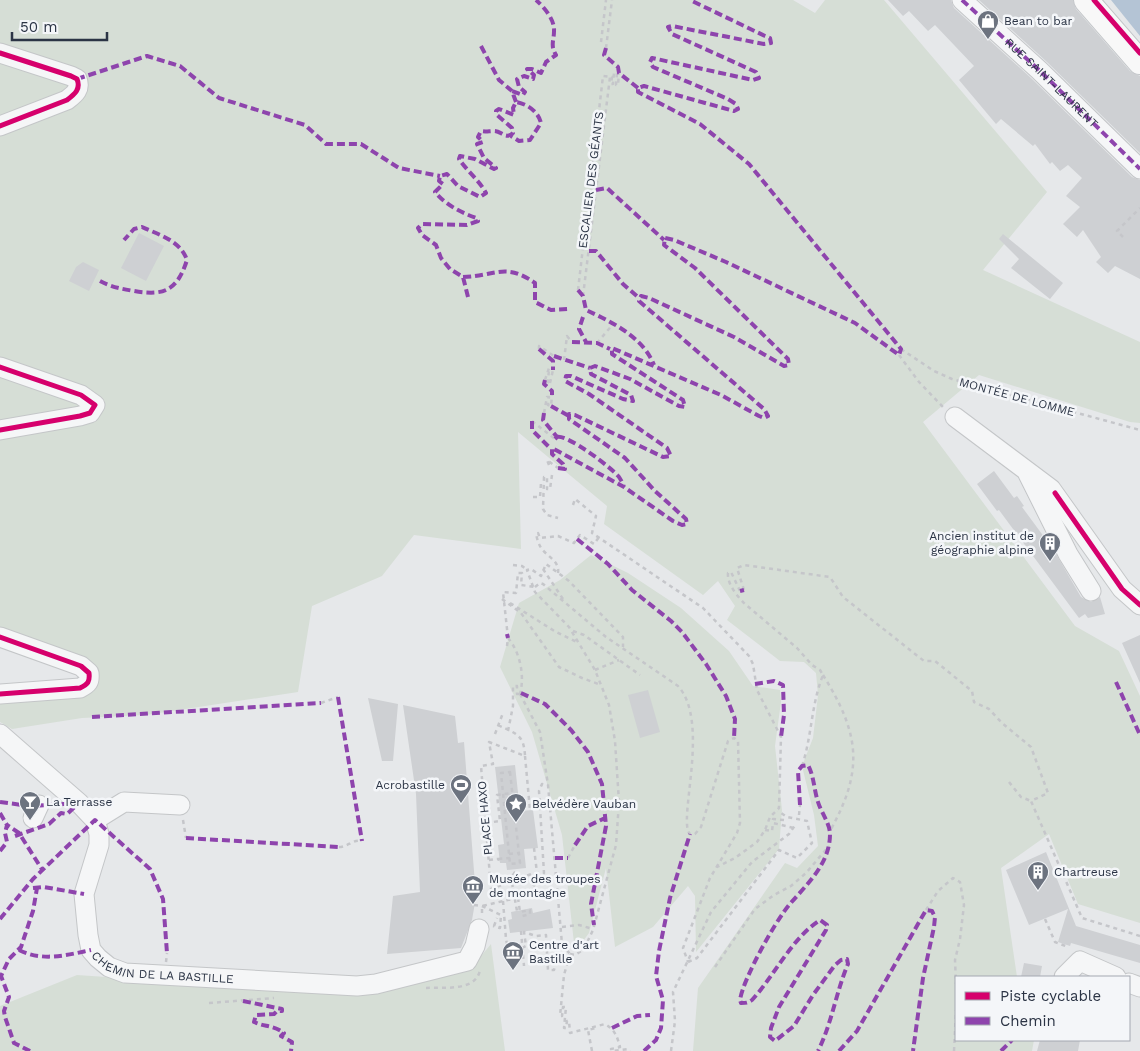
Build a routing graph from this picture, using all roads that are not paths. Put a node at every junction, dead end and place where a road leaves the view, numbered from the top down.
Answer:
1 (962, 0) edge
2 (1086, 0) edge
3 (0, 53) edge
4 (1140, 62) edge
5 (0, 126) edge
6 (1140, 169) edge
7 (0, 367) edge
8 (955, 417) road end
9 (0, 430) edge
10 (1026, 469) junction
11 (1091, 591) dead end
12 (1140, 605) edge
13 (0, 637) edge
14 (0, 694) edge
15 (0, 734) edge
16 (180, 805) road end
17 (95, 820) junction
18 (483, 926) road end
19 (1065, 976) edge
20 (1114, 976) edge

1 - 6 street, RUE SAINT-LAURENT
2 - 4 main road
3 - 5 street
7 - 9 street
8 - 10 street
10 - 11 street
10 - 12 street
13 - 14 street
15 - 17 street
16 - 17 street
17 - 18 street, CHEMIN DE LA BASTILLE
19 - 20 street

